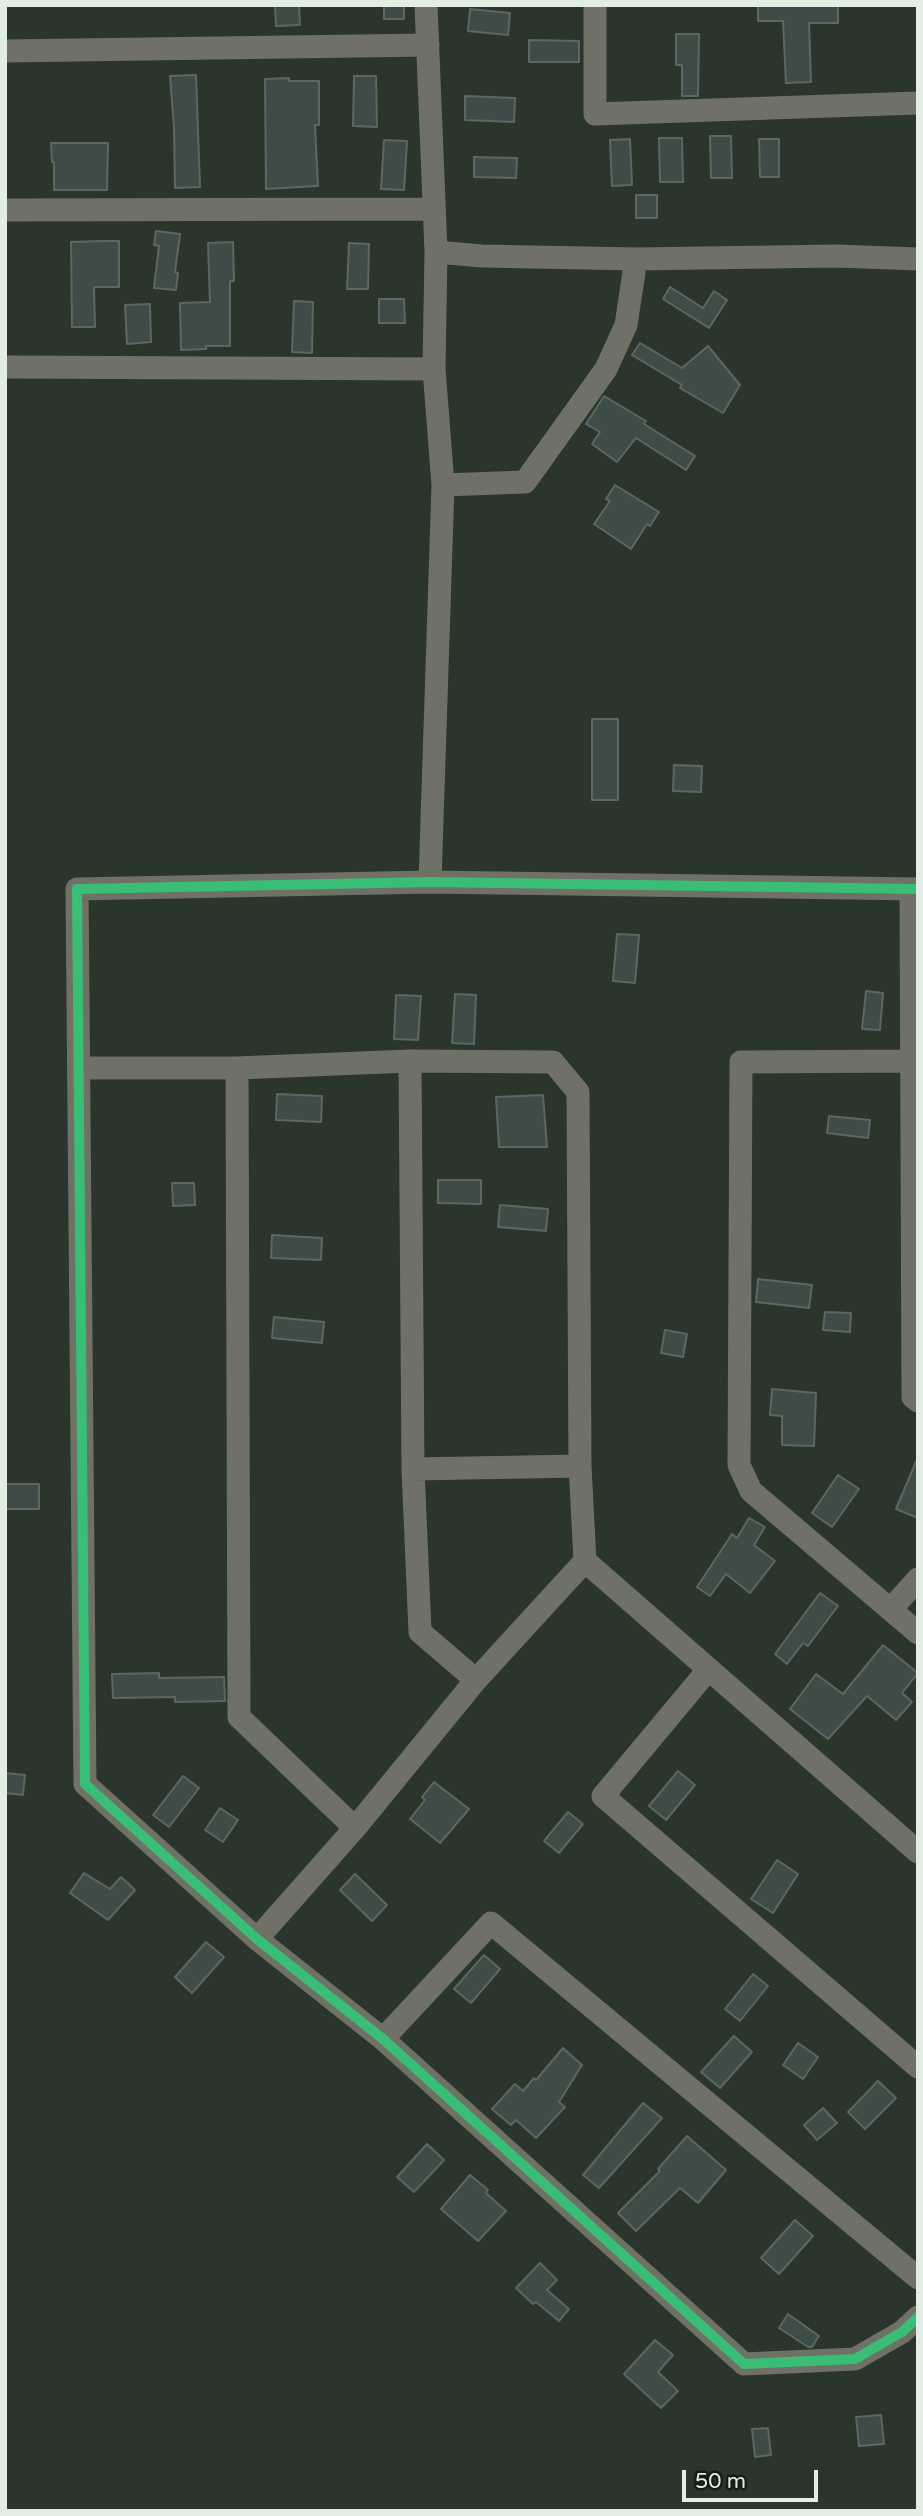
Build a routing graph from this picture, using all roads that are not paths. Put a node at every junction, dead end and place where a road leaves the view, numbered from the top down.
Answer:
1 (426, 5) edge
2 (594, 5) edge
3 (428, 45) junction
4 (5, 51) edge
5 (918, 103) edge
6 (433, 209) junction
7 (5, 211) edge
8 (436, 252) junction
9 (636, 259) junction
10 (918, 259) edge
11 (5, 366) edge
12 (434, 369) junction
13 (443, 485) junction
14 (430, 882) junction
15 (914, 889) edge
16 (410, 1061) junction
17 (911, 1061) junction
18 (79, 1068) junction
19 (237, 1068) junction
20 (918, 1401) edge
21 (580, 1466) junction
22 (413, 1469) junction
23 (585, 1561) junction
24 (918, 1579) edge
25 (891, 1609) junction
26 (918, 1633) edge
27 (708, 1670) junction
28 (476, 1680) junction
29 (355, 1828) junction
30 (918, 1852) edge
31 (257, 1939) junction
32 (383, 2039) junction
33 (918, 2067) edge
34 (918, 2278) edge
35 (918, 2317) edge

1 - 3 street
2 - 5 street
3 - 4 street
3 - 6 street
6 - 7 street
6 - 8 street
8 - 9 street
8 - 12 street
9 - 10 street
9 - 13 street
11 - 12 street
12 - 13 street
13 - 14 street
14 - 15 street
14 - 18 street
15 - 17 street
16 - 19 street
16 - 21 street
16 - 22 street
17 - 20 street
17 - 25 street
18 - 19 street
18 - 31 street
19 - 29 street
21 - 22 street
21 - 23 street
22 - 28 street
23 - 27 street
23 - 28 street
24 - 25 street
25 - 26 street
27 - 30 street
27 - 33 street
28 - 29 street
29 - 31 street
31 - 32 street
32 - 34 street
32 - 35 street

